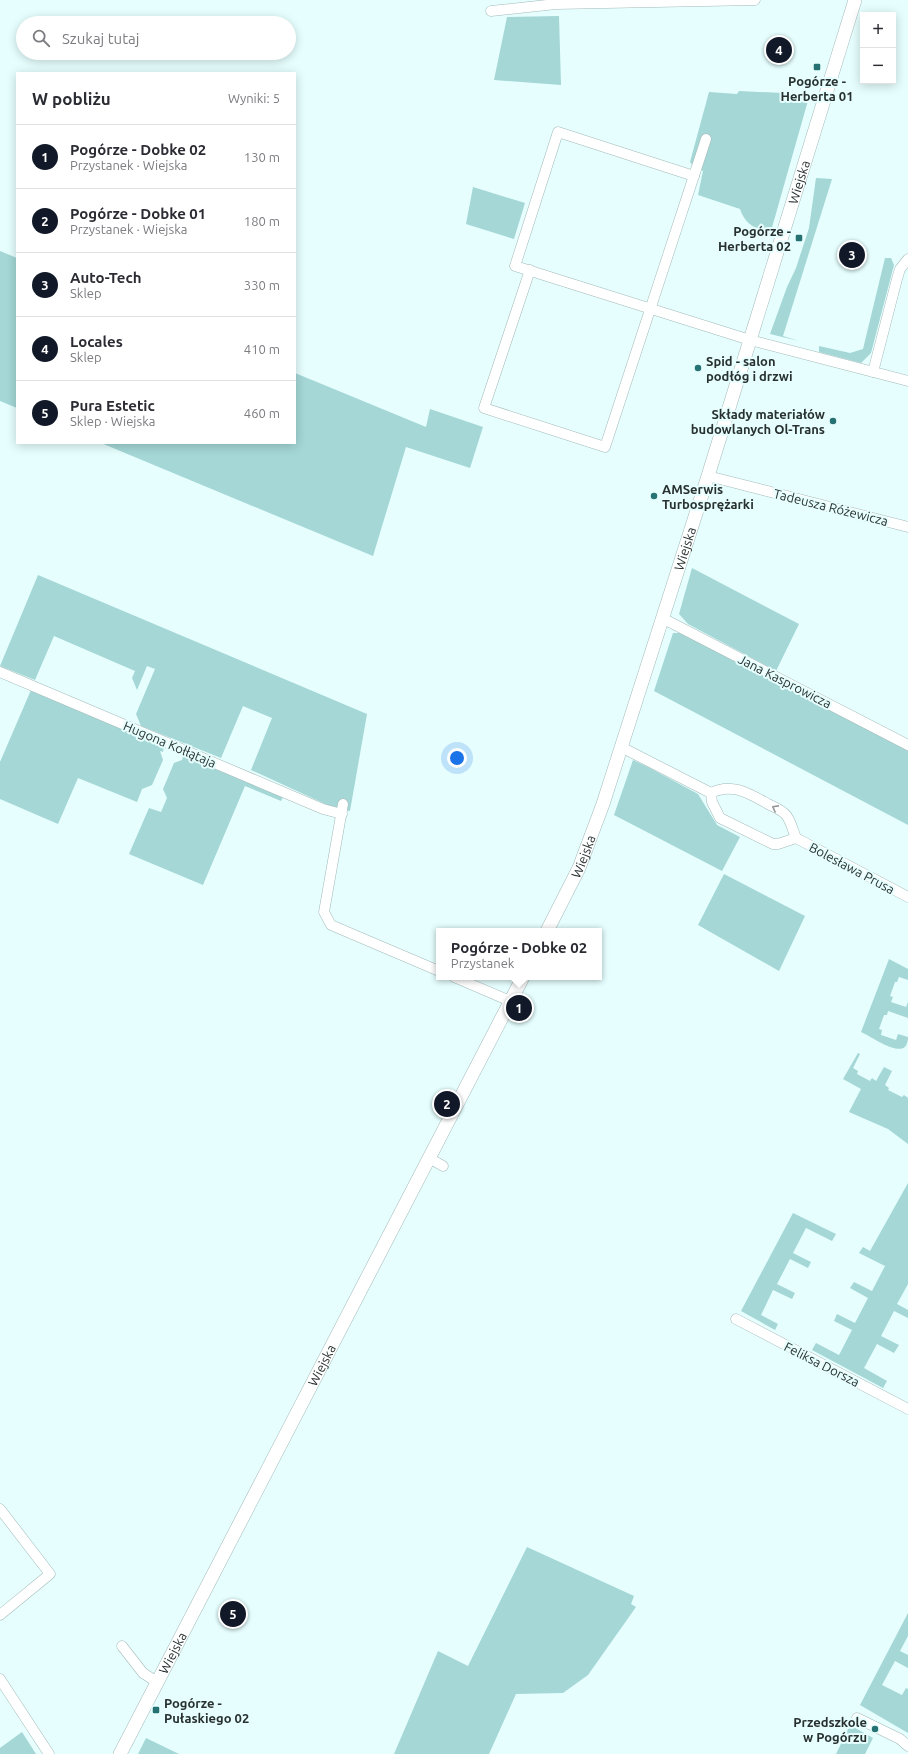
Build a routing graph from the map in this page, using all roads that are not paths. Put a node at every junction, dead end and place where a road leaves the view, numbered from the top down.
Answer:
1 (755, 0) edge
2 (855, 0) edge
3 (491, 11) dead end
4 (706, 140) dead end
5 (694, 176) junction
6 (908, 259) edge
7 (530, 270) junction
8 (651, 308) junction
9 (750, 340) junction
10 (873, 372) junction
11 (908, 381) edge
12 (708, 476) junction
13 (908, 527) edge
14 (662, 618) junction
15 (0, 672) edge
16 (908, 745) edge
17 (621, 747) junction
18 (711, 793) junction
19 (796, 838) junction
20 (908, 897) edge
21 (549, 928) edge
22 (436, 969) edge
23 (461, 980) edge
24 (521, 980) edge
25 (510, 1001) junction
26 (429, 1158) junction
27 (443, 1166) dead end
28 (736, 1319) dead end
29 (908, 1409) edge
30 (0, 1509) edge
31 (0, 1614) edge
32 (122, 1646) dead end
33 (0, 1680) edge
34 (157, 1682) junction
35 (857, 1718) dead end
36 (908, 1746) edge
37 (49, 1754) edge
38 (120, 1754) edge

1 - 3 street
2 - 9 street, Wiejska
4 - 5 street
5 - 7 street
5 - 8 street
6 - 10 street
7 - 8 street
7 - 8 street
8 - 9 street
9 - 10 street
9 - 12 street, Wiejska
10 - 11 street
12 - 13 street, Tadeusza Różewicza
12 - 14 street, Wiejska
14 - 16 street, Jana Kasprowicza
14 - 17 street, Wiejska
15 - 22 street, Hugona Kołłątaja
17 - 18 street
17 - 21 street, Wiejska
19 -> 18 street, Bolesława Prusa
18 - 19 street, Bolesława Prusa
19 - 20 street, Bolesława Prusa
23 - 25 street
24 - 25 street, Wiejska
25 - 26 street, Wiejska
26 - 27 street
26 - 34 street, Wiejska
28 - 29 street, Feliksa Dorsza
30 - 31 street
32 - 34 street
33 - 37 street
34 - 38 street, Wiejska
35 - 36 street

